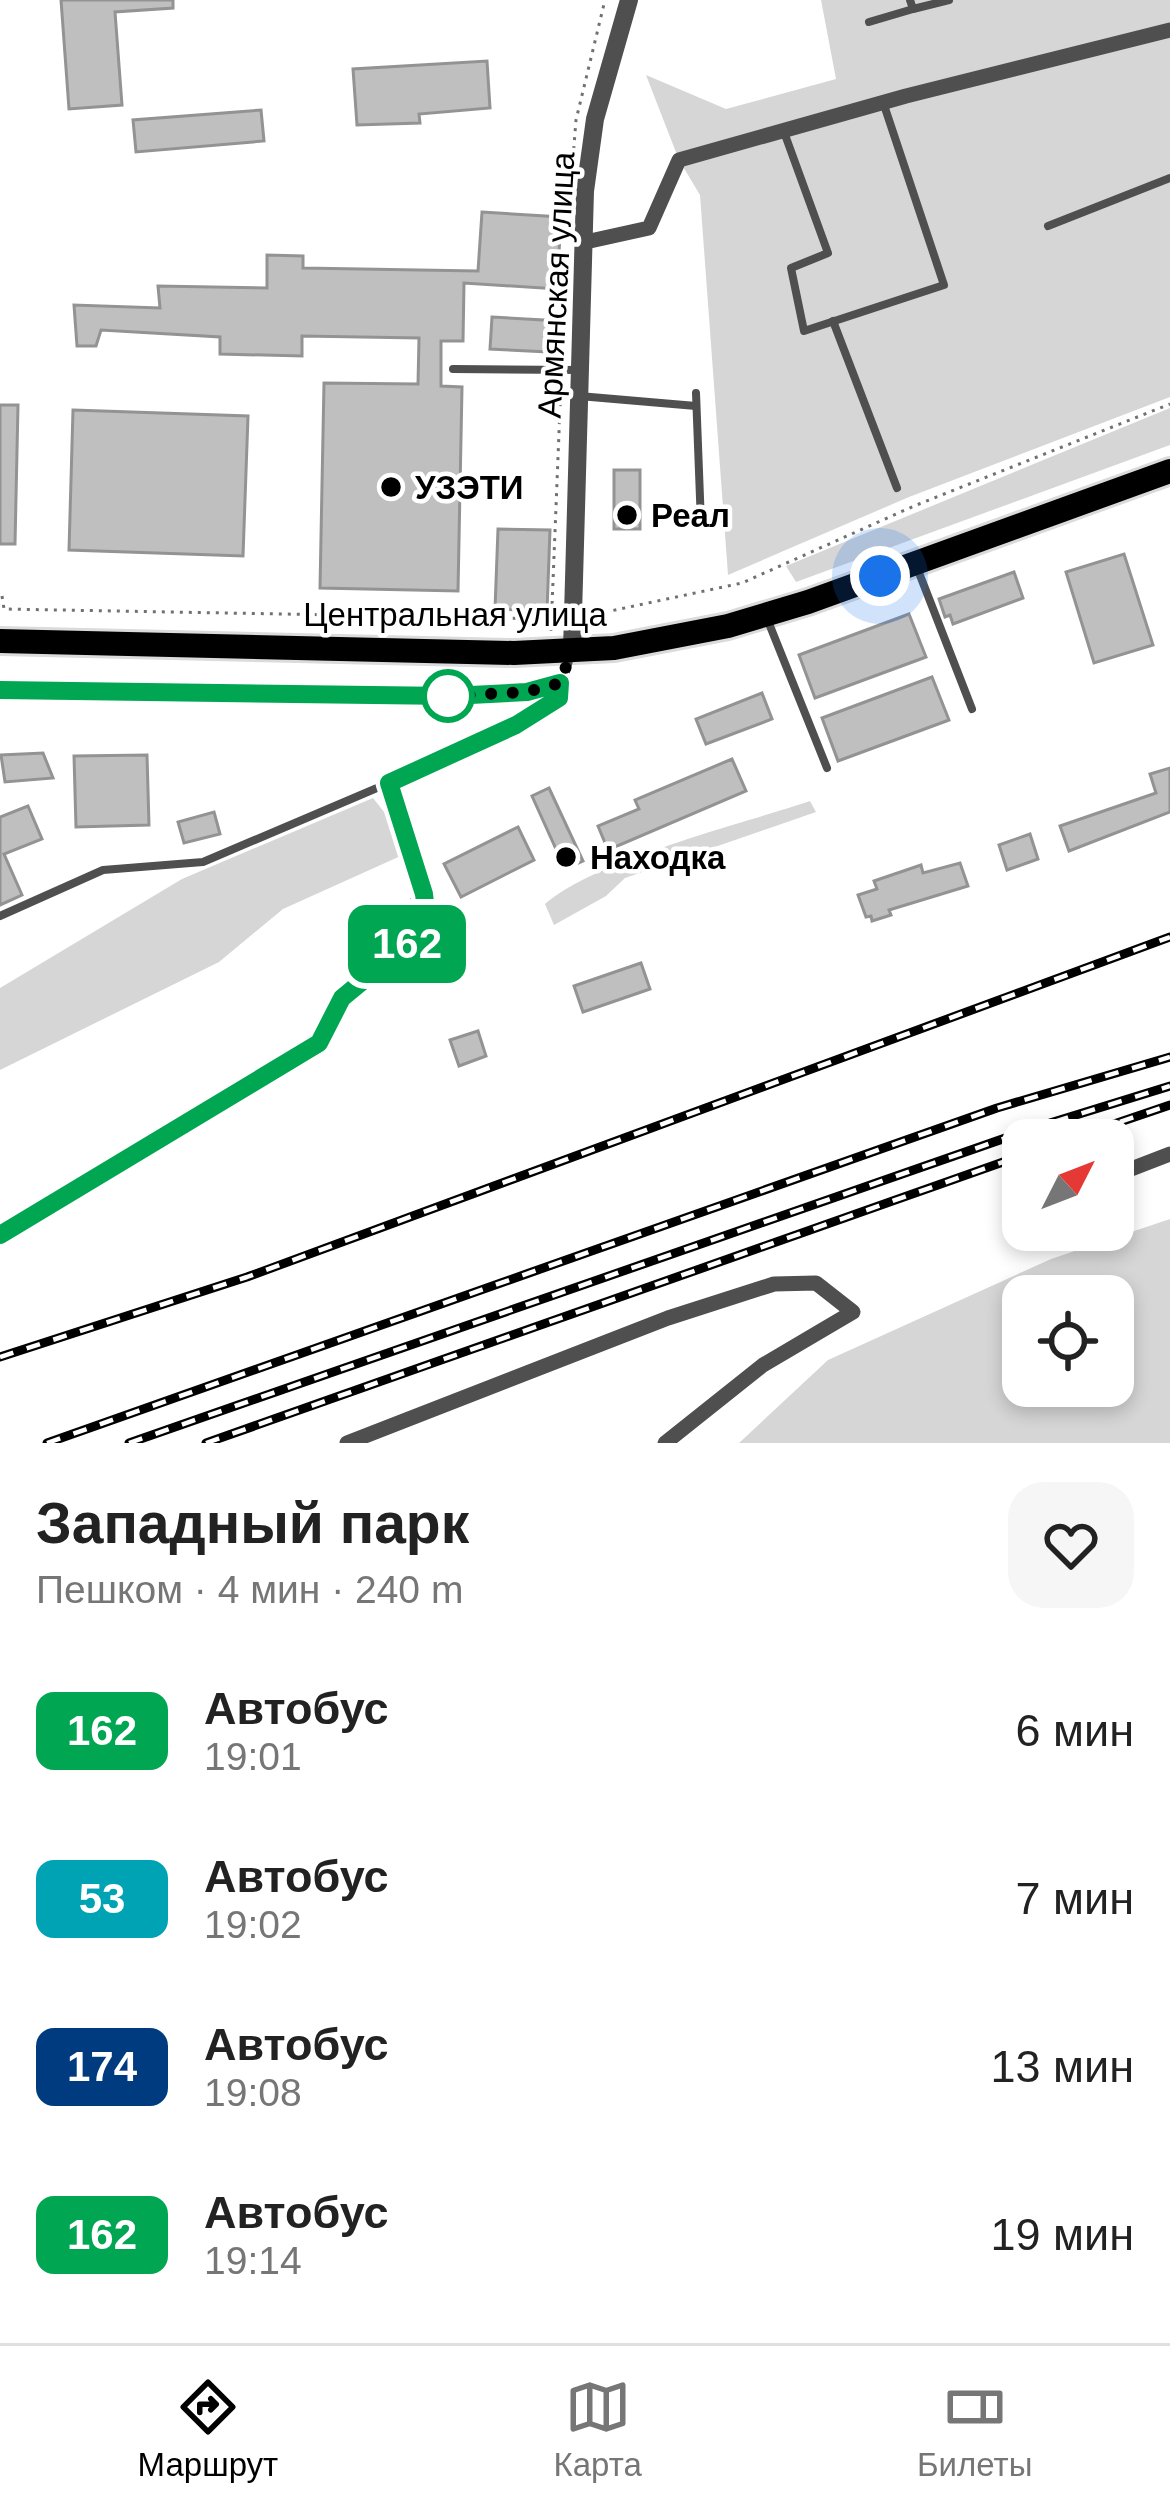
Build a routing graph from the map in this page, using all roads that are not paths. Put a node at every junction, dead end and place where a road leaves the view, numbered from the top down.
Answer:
1 (629, 0) edge
2 (949, 0) edge
3 (911, 5) edge
4 (869, 22) dead end
5 (1170, 30) edge
6 (883, 102) junction
7 (784, 131) junction
8 (1170, 178) edge
9 (1048, 226) dead end
10 (580, 243) junction
11 (833, 322) junction
12 (453, 368) dead end
13 (578, 370) junction
14 (696, 393) dead end
15 (578, 396) junction
16 (696, 406) junction
17 (1170, 471) edge
18 (897, 488) dead end
19 (701, 524) dead end
20 (916, 563) junction
21 (765, 615) junction
22 (0, 641) edge
23 (572, 650) junction
24 (560, 683) junction
25 (0, 690) edge
26 (972, 709) dead end
27 (827, 768) dead end
28 (389, 783) junction
29 (424, 894) junction
30 (3, 915) edge
31 (389, 917) dead end
32 (0, 926) edge
33 (428, 927) junction
34 (430, 962) dead end
35 (1170, 1154) edge
36 (1134, 1168) edge
37 (0, 1235) edge
38 (347, 1443) edge
39 (664, 1443) edge

1 - 10 street, Армянская улица
2 - 3 lane
3 - 4 lane
5 - 6 street
6 - 7 street
6 - 11 lane
7 - 10 street
7 - 11 lane
8 - 9 lane
10 - 13 street, Армянская улица
11 - 18 lane
12 - 13 lane
13 - 15 street, Армянская улица
14 - 16 lane
15 - 16 lane
15 - 23 street, Армянская улица
16 - 19 lane
17 - 20 main road, Центральная улица
20 - 21 main road, Центральная улица
20 - 26 lane
21 - 23 main road, Центральная улица
21 - 27 lane
22 - 23 main road, Центральная улица
23 - 24 lane
24 - 25 lane
24 - 28 lane
28 - 29 lane
28 - 30 lane
29 - 31 lane
29 - 33 lane
30 - 32 lane
33 - 34 lane
33 - 37 lane
35 - 36 street
38 - 39 street

